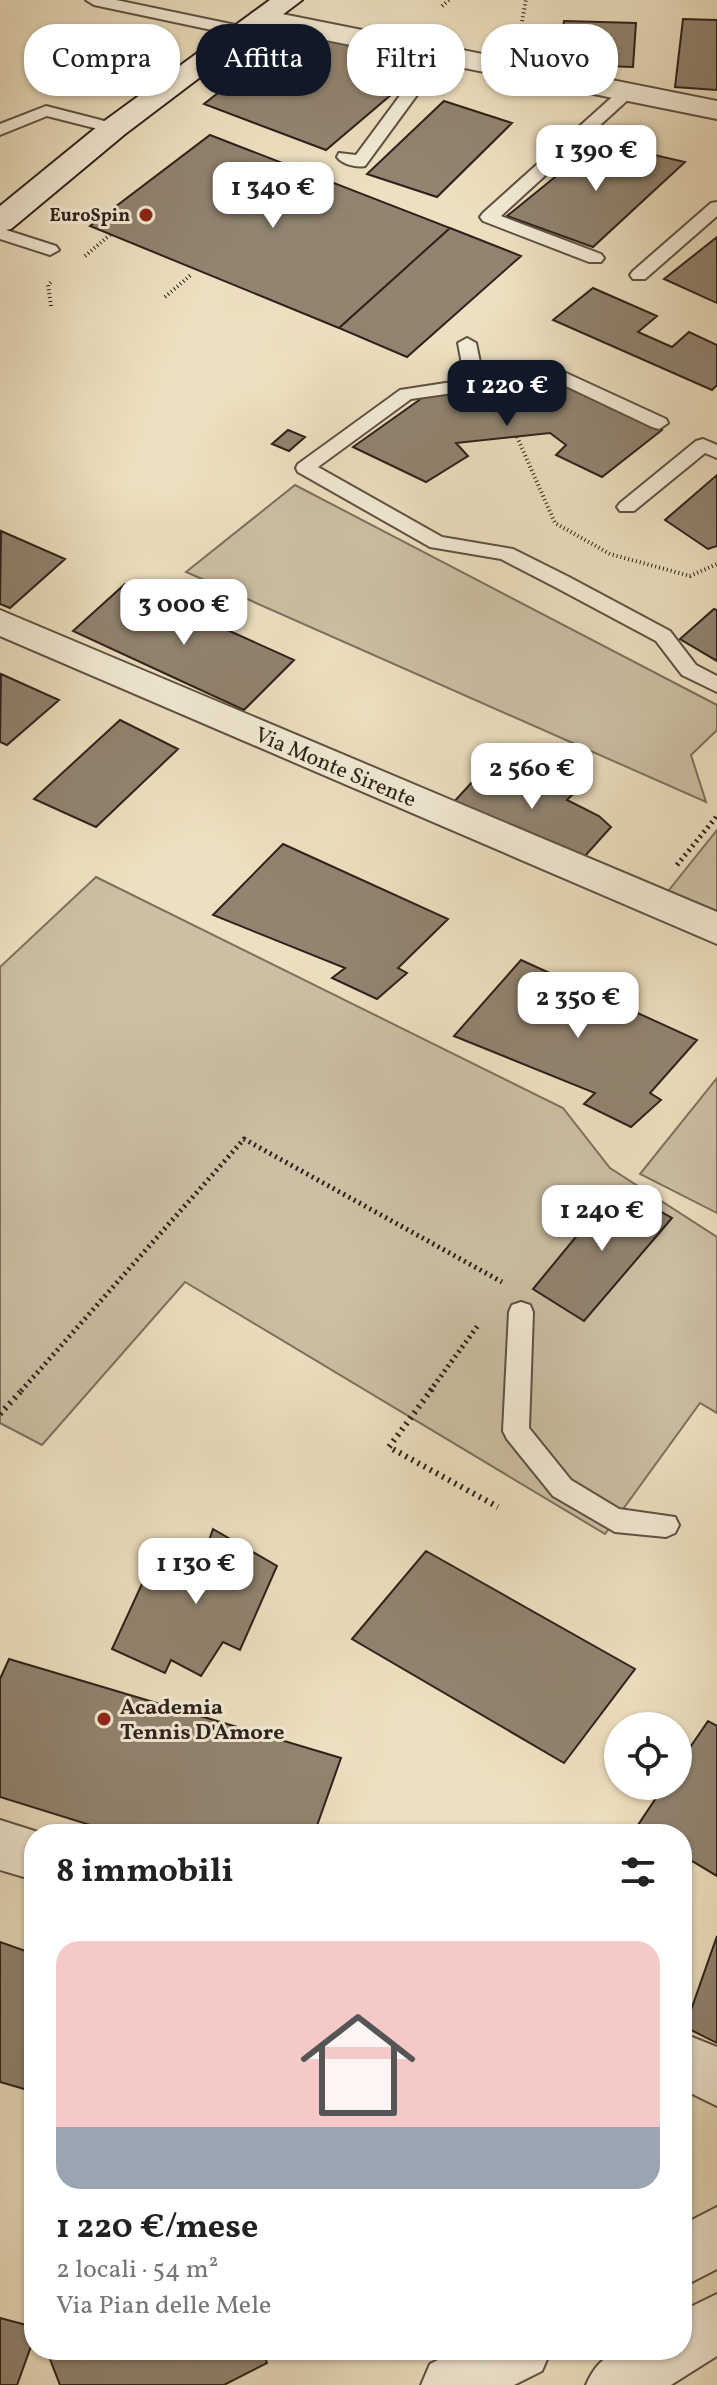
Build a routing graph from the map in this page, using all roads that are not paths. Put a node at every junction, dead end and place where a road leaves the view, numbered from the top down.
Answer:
1 (94, 0) edge
2 (288, 0) edge
3 (242, 24) edge
4 (257, 24) edge
5 (465, 59) edge
6 (196, 68) edge
7 (626, 93) junction
8 (408, 96) edge
9 (717, 110) edge
10 (114, 128) junction
11 (0, 130) edge
12 (345, 157) dead end
13 (717, 207) edge
14 (0, 222) edge
15 (0, 233) edge
16 (50, 250) dead end
17 (595, 258) dead end
18 (639, 275) dead end
19 (467, 343) dead end
20 (475, 384) junction
21 (659, 423) dead end
22 (717, 452) edge
23 (627, 507) dead end
24 (0, 622) edge
25 (717, 685) edge
26 (717, 929) edge
27 (521, 1312) dead end
28 (666, 1525) dead end
29 (0, 1845) edge
30 (24, 1852) edge
31 (692, 2064) edge
32 (717, 2078) edge
33 (717, 2236) edge
34 (692, 2252) edge
35 (717, 2323) edge
36 (692, 2338) edge
37 (501, 2360) edge
38 (657, 2360) edge
39 (451, 2385) edge
40 (616, 2385) edge

1 - 3 lane
2 - 4 street
5 - 7 street
6 - 10 street
7 - 9 street
7 - 17 lane
8 - 12 lane
10 - 11 lane
10 - 14 street
13 - 18 lane
15 - 16 lane
19 - 20 lane
20 - 21 lane
20 - 25 lane
22 - 23 lane
24 - 26 street, Via Monte Sirente
27 - 28 lane
29 - 30 street
31 - 32 street
33 - 34 street
35 - 36 street
37 - 39 street
38 - 40 street

